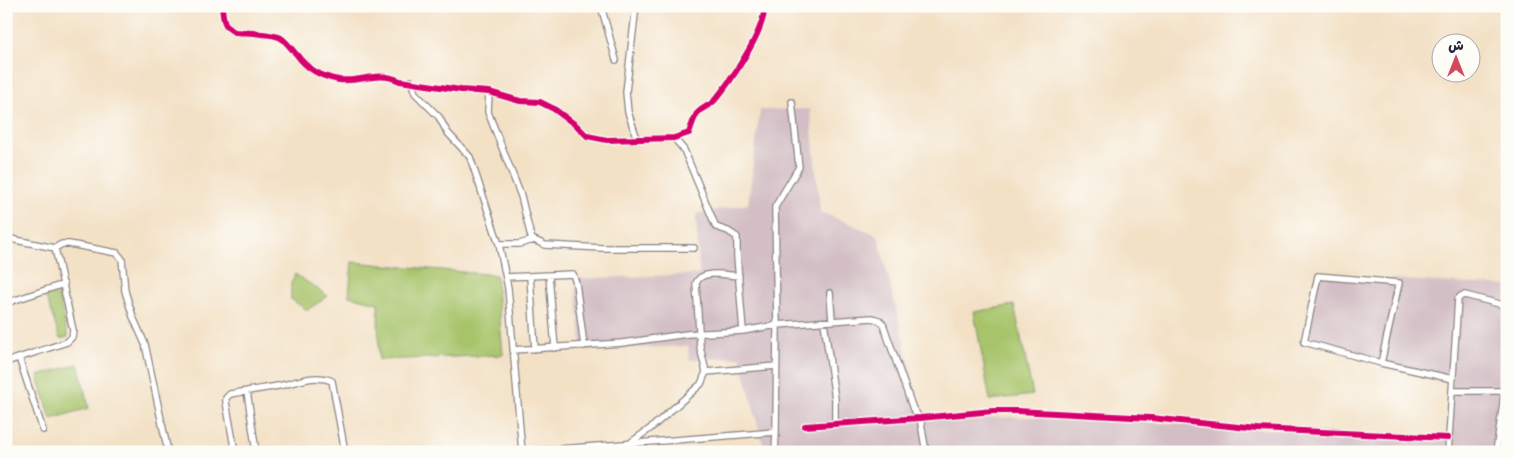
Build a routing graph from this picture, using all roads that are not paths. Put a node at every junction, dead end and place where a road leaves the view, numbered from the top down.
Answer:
1 (222, 6) edge
2 (601, 6) edge
3 (636, 6) edge
4 (764, 6) edge
5 (616, 60) dead end
6 (412, 81) junction
7 (489, 92) junction
8 (792, 102) dead end
9 (674, 138) junction
10 (637, 139) junction
11 (6, 238) edge
12 (532, 241) junction
13 (499, 244) junction
14 (55, 248) junction
15 (694, 248) dead end
16 (549, 276) junction
17 (739, 276) junction
18 (530, 277) junction
19 (506, 278) junction
20 (64, 284) junction
21 (830, 293) dead end
22 (6, 302) edge
23 (1507, 306) edge
24 (832, 320) junction
25 (824, 322) junction
26 (777, 325) junction
27 (744, 331) junction
28 (699, 333) junction
29 (584, 346) junction
30 (555, 348) junction
31 (535, 349) junction
32 (513, 350) junction
33 (19, 358) junction
34 (6, 362) edge
35 (1381, 363) junction
36 (776, 366) junction
37 (706, 372) junction
38 (1507, 376) edge
39 (1453, 379) junction
40 (247, 391) junction
41 (1452, 391) junction
42 (1505, 391) edge
43 (920, 418) junction
44 (835, 424) junction
45 (806, 426) dead end
46 (43, 430) dead end
47 (776, 432) junction
48 (1448, 438) junction
49 (630, 443) junction
50 (168, 452) edge
51 (235, 452) edge
52 (256, 452) edge
53 (345, 452) edge
54 (522, 452) edge
55 (630, 452) edge
56 (776, 452) edge
57 (926, 452) edge
58 (1448, 452) edge
59 (1496, 452) edge

1 - 6 street
2 - 5 street
3 - 10 street
4 - 9 street
6 - 7 street
6 - 13 street
7 - 10 street
7 - 12 street
8 - 26 street
9 - 10 street
9 - 17 street
11 - 14 street
12 - 13 street
12 - 15 street
13 - 19 street
14 - 20 street
14 - 50 street
16 - 18 street
16 - 29 street
16 - 30 street
17 - 27 street
17 - 28 street
18 - 19 street
18 - 31 street
19 - 32 street
20 - 22 street
20 - 33 street
21 - 24 street
23 - 39 street
24 - 25 street
24 - 43 street
25 - 26 street
25 - 44 street
26 - 27 street
26 - 36 street
27 - 28 street
28 - 29 street
28 - 37 street
29 - 30 street
30 - 31 street
31 - 32 street
32 - 54 street
33 - 34 street
33 - 46 street
35 - 35 street
35 - 39 street
36 - 37 street
36 - 47 street
37 - 49 street
38 - 42 street
39 - 41 street
40 - 51 street
40 - 52 street
40 - 53 street
41 - 42 street
41 - 48 street
42 - 59 street
43 - 44 street
43 - 48 street
43 - 57 street
44 - 45 street
47 - 49 street
47 - 56 street
48 - 58 street
49 - 54 street
49 - 55 street

